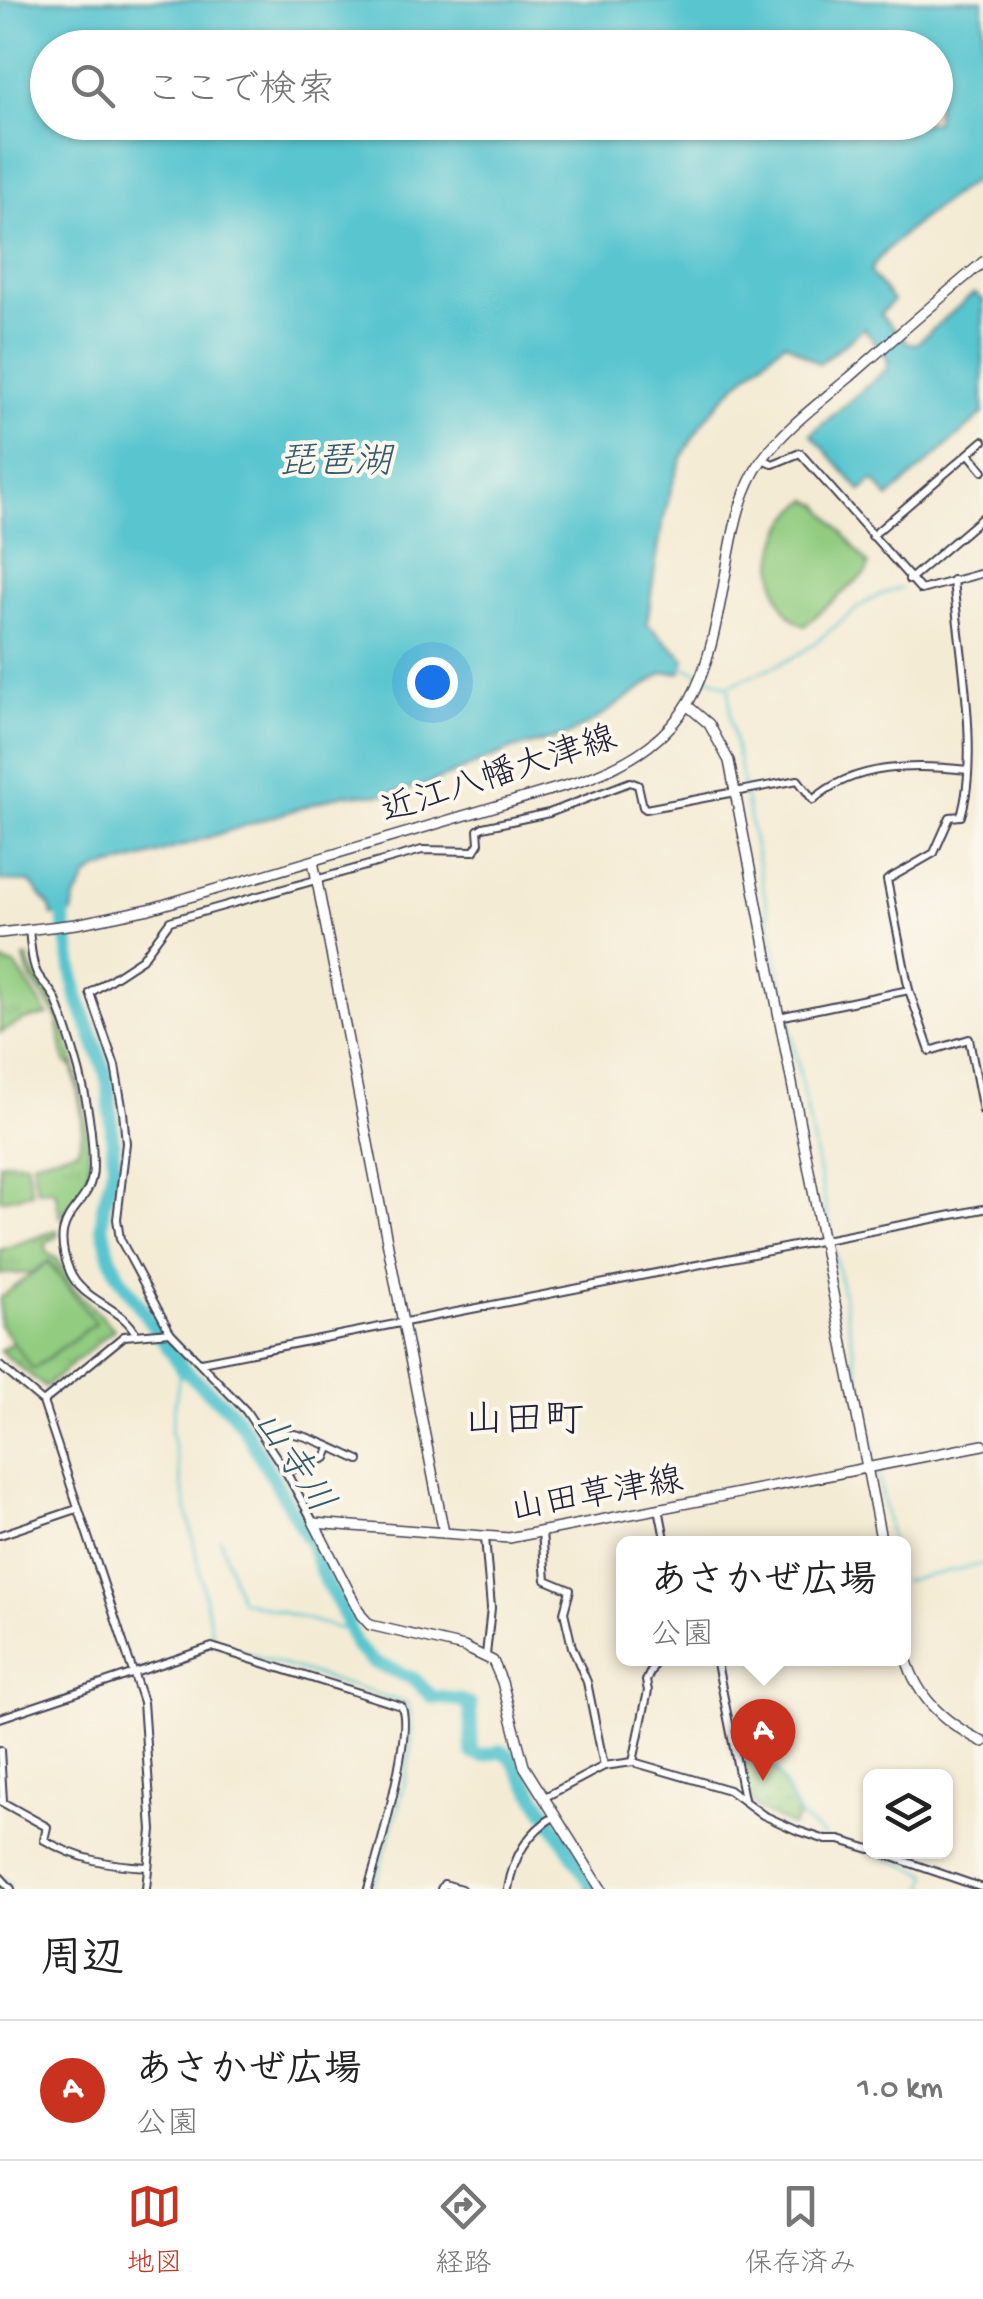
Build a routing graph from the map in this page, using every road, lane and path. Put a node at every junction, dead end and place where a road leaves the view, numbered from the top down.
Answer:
1 (983, 262) edge
2 (983, 442) edge
3 (970, 455) junction
4 (763, 459) junction
5 (983, 471) edge
6 (983, 516) edge
7 (872, 536) junction
8 (983, 574) edge
9 (909, 580) junction
10 (953, 580) junction
11 (688, 706) junction
12 (968, 770) junction
13 (742, 790) junction
14 (313, 861) junction
15 (317, 880) junction
16 (29, 930) junction
17 (0, 933) edge
18 (909, 990) junction
19 (786, 1015) junction
20 (983, 1111) edge
21 (983, 1210) edge
22 (830, 1240) junction
23 (403, 1323) junction
24 (168, 1332) junction
25 (136, 1334) junction
26 (200, 1362) junction
27 (0, 1366) edge
28 (43, 1402) junction
29 (265, 1438) junction
30 (983, 1445) edge
31 (330, 1448) junction
32 (358, 1460) dead end
33 (867, 1468) junction
34 (286, 1472) junction
35 (659, 1508) junction
36 (77, 1509) junction
37 (314, 1522) junction
38 (542, 1531) junction
39 (444, 1533) junction
40 (0, 1536) edge
41 (664, 1536) edge
42 (880, 1536) edge
43 (485, 1538) junction
44 (486, 1655) junction
45 (654, 1666) edge
46 (718, 1666) edge
47 (909, 1666) edge
48 (133, 1674) junction
49 (0, 1718) edge
50 (983, 1742) edge
51 (0, 1750) edge
52 (633, 1762) junction
53 (604, 1766) junction
54 (544, 1797) junction
55 (744, 1800) junction
56 (1, 1801) edge
57 (556, 1816) junction
58 (863, 1847) edge
59 (898, 1859) edge
60 (148, 1867) junction
61 (0, 1877) edge
62 (983, 1888) edge
63 (10, 1889) edge
64 (146, 1889) edge
65 (368, 1889) edge
66 (440, 1889) edge
67 (461, 1889) edge
68 (508, 1889) edge
69 (602, 1889) edge

1 - 4 main road, 近江八幡大津線
2 - 3 street
3 - 5 street
3 - 7 street
4 - 7 street
4 - 11 main road, 近江八幡大津線
6 - 9 street
7 - 9 street
8 - 10 street
9 - 10 street
10 - 12 street
11 - 13 main road
11 - 14 main road, 近江八幡大津線
12 - 13 street
12 - 18 street
13 - 15 street
13 - 19 main road
14 - 15 main road
14 - 16 main road, 近江八幡大津線
15 - 23 main road
15 - 24 street
16 - 17 main road, 近江八幡大津線
16 - 25 street
18 - 19 street
18 - 20 street
19 - 22 main road
21 - 22 street
22 - 23 street
22 - 33 main road
23 - 26 street
23 - 39 main road
24 - 25 street
24 - 26 street
25 - 28 street
26 - 29 street
27 - 28 street
28 - 36 street
29 - 31 street
29 - 34 street
30 - 33 main road, 山田草津線
31 - 32 street
31 - 34 street
33 - 35 main road, 山田草津線
33 - 42 main road
34 - 37 street
35 - 38 main road, 山田草津線
35 - 41 street
36 - 40 street
36 - 48 street
37 - 39 main road, 山田草津線
37 - 44 main road
38 - 43 main road, 山田草津線
38 - 53 street
39 - 43 main road, 山田草津線
43 - 44 street
44 - 54 main road
45 - 52 street
46 - 55 street
47 - 50 main road
48 - 49 street
48 - 60 street
48 - 65 street
51 - 56 street
52 - 53 street
52 - 55 street
53 - 54 street
54 - 57 main road
55 - 58 street
56 - 60 street
57 - 68 street
57 - 69 main road
59 - 62 street
60 - 64 street
61 - 63 street
66 - 67 street

